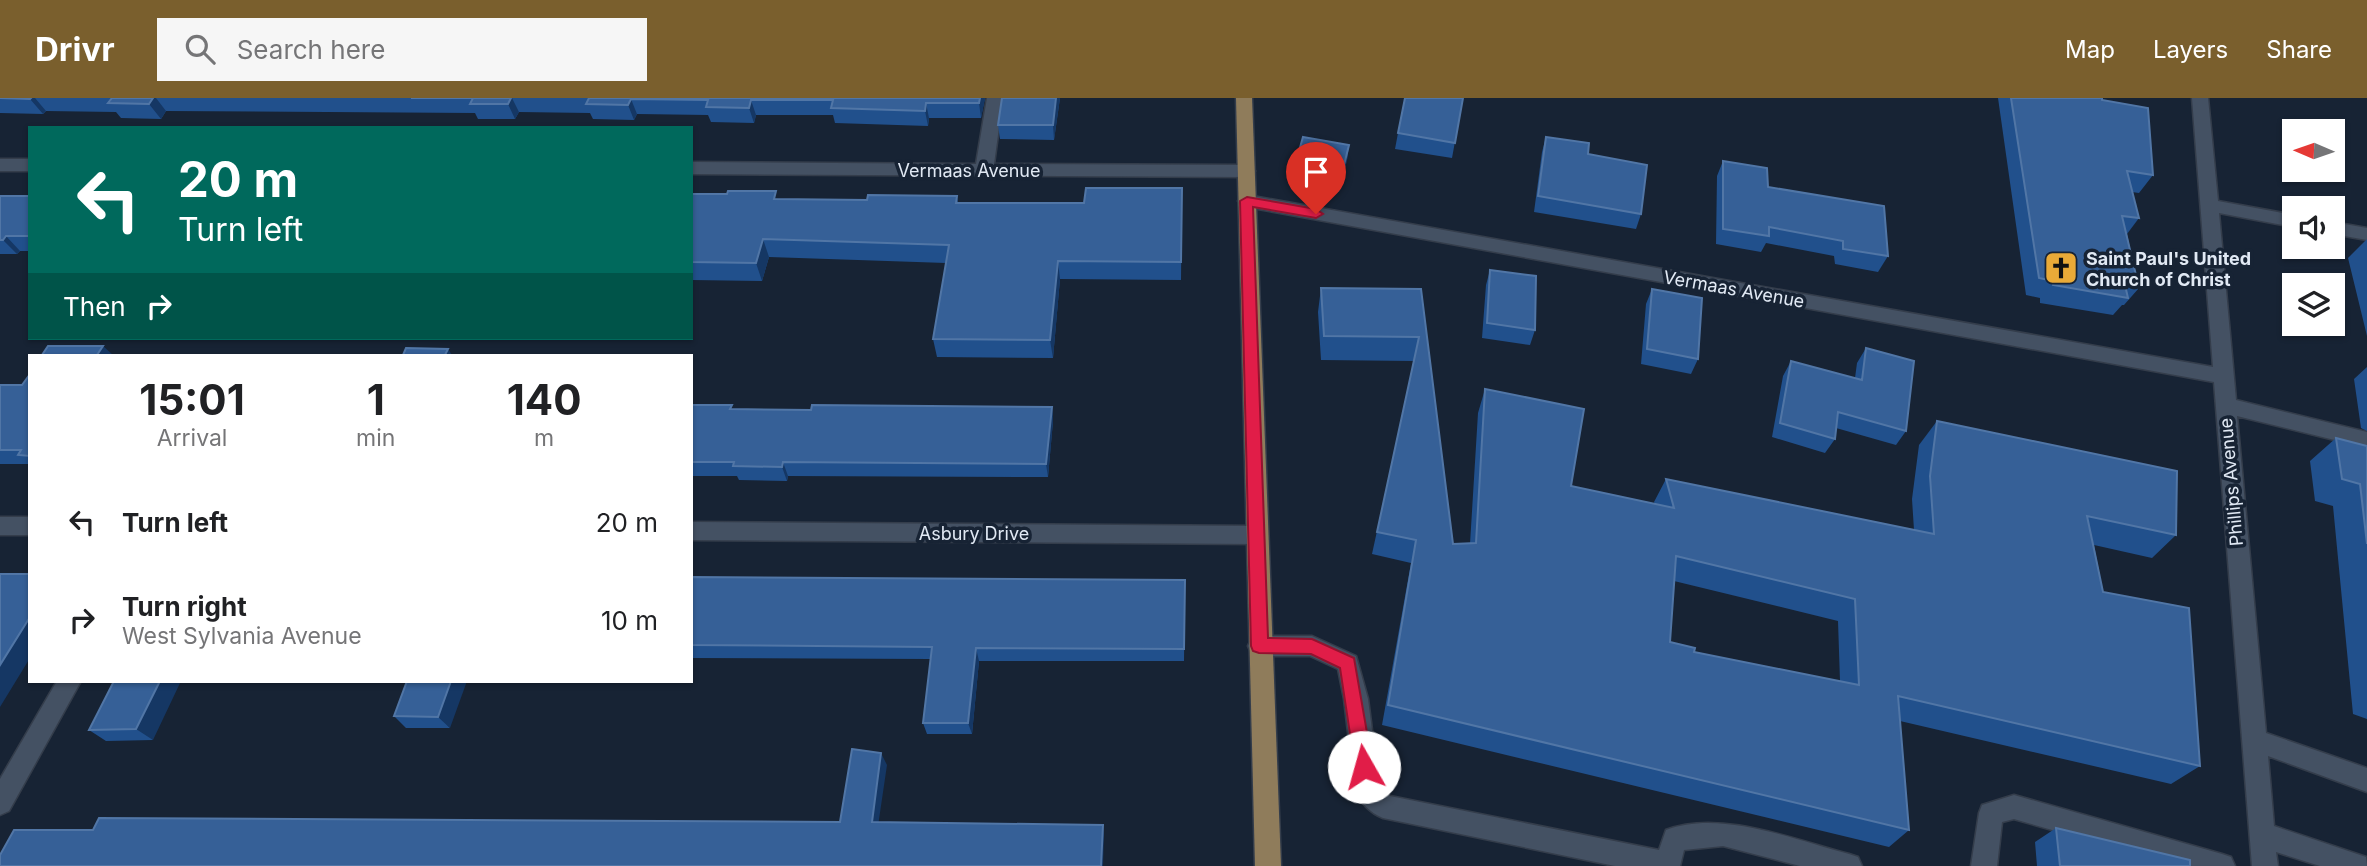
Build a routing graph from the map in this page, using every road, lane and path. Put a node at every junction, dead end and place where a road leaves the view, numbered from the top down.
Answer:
1 (995, 98) edge
2 (1244, 98) edge
3 (2200, 98) edge
4 (0, 165) edge
5 (28, 165) edge
6 (693, 168) edge
7 (984, 170) junction
8 (1246, 171) junction
9 (1247, 201) junction
10 (2208, 205) junction
11 (2282, 219) edge
12 (2345, 230) edge
13 (2367, 234) edge
14 (2222, 376) junction
15 (2224, 405) junction
16 (2367, 440) edge
17 (0, 526) edge
18 (28, 526) edge
19 (693, 531) edge
20 (1256, 535) junction
21 (1259, 646) junction
22 (68, 683) edge
23 (2255, 740) junction
24 (2367, 780) edge
25 (0, 803) edge
26 (2263, 835) junction
27 (1667, 865) edge
28 (1268, 866) edge
29 (1849, 866) edge
30 (1984, 866) edge
31 (2222, 866) edge
32 (2265, 866) edge
33 (2357, 866) edge

1 - 7 street
2 - 8 main road
3 - 10 street, Phillips Avenue
4 - 5 street
6 - 7 street, Vermaas Avenue
7 - 8 street, Vermaas Avenue
8 - 9 main road
9 - 14 street, Vermaas Avenue
9 - 20 main road
10 - 11 street
10 - 14 street, Phillips Avenue
12 - 13 street
14 - 15 street, Phillips Avenue
15 - 16 street
15 - 23 street, Phillips Avenue
17 - 18 street
19 - 20 street, Asbury Drive
20 - 21 main road
21 - 27 street
21 - 28 main road
22 - 25 street
23 - 24 street
23 - 26 street, Phillips Avenue
26 - 32 street, Phillips Avenue
26 - 33 street
27 - 29 street
30 - 31 street

